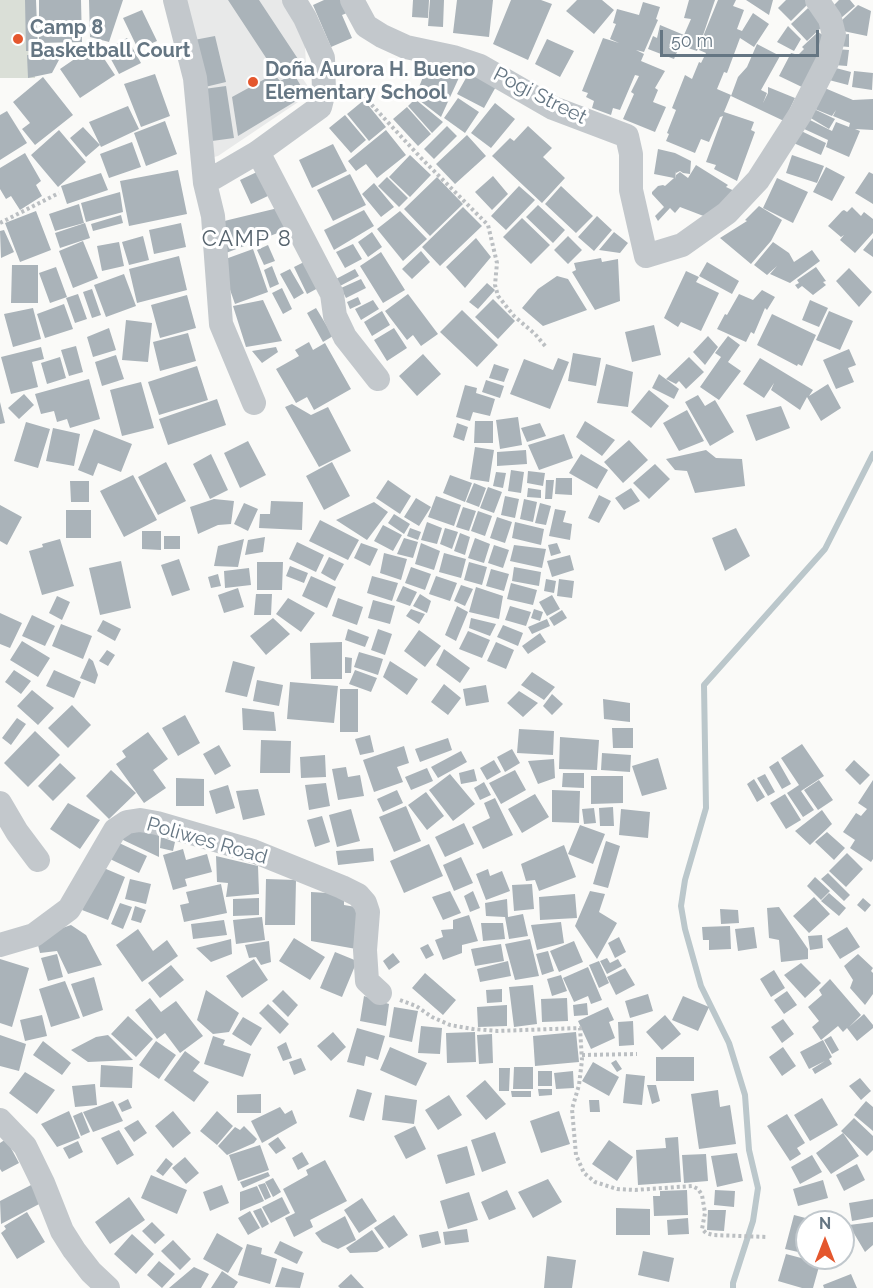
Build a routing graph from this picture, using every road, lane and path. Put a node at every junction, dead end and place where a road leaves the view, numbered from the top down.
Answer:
1 (175, 0) edge
2 (294, 0) edge
3 (352, 0) edge
4 (817, 0) edge
5 (324, 77) junction
6 (258, 152) junction
7 (205, 183) junction
8 (59, 193) dead end
9 (0, 223) edge
10 (546, 347) dead end
11 (378, 379) dead end
12 (254, 403) dead end
13 (0, 803) edge
14 (38, 860) dead end
15 (0, 945) edge
16 (380, 993) joint
17 (637, 1054) dead end
18 (582, 1055) junction
19 (0, 1120) edge
20 (767, 1237) dead end
21 (108, 1288) edge

1 - 7 street
2 - 5 street
3 - 4 street, Pogi Street
5 - 6 street
5 - 10 path
6 - 7 street
6 - 11 street
7 - 12 street
8 - 9 path
13 - 14 street
15 - 16 street, Poliwes Road
16 - 18 path
17 - 18 path
18 - 20 path
19 - 21 street

